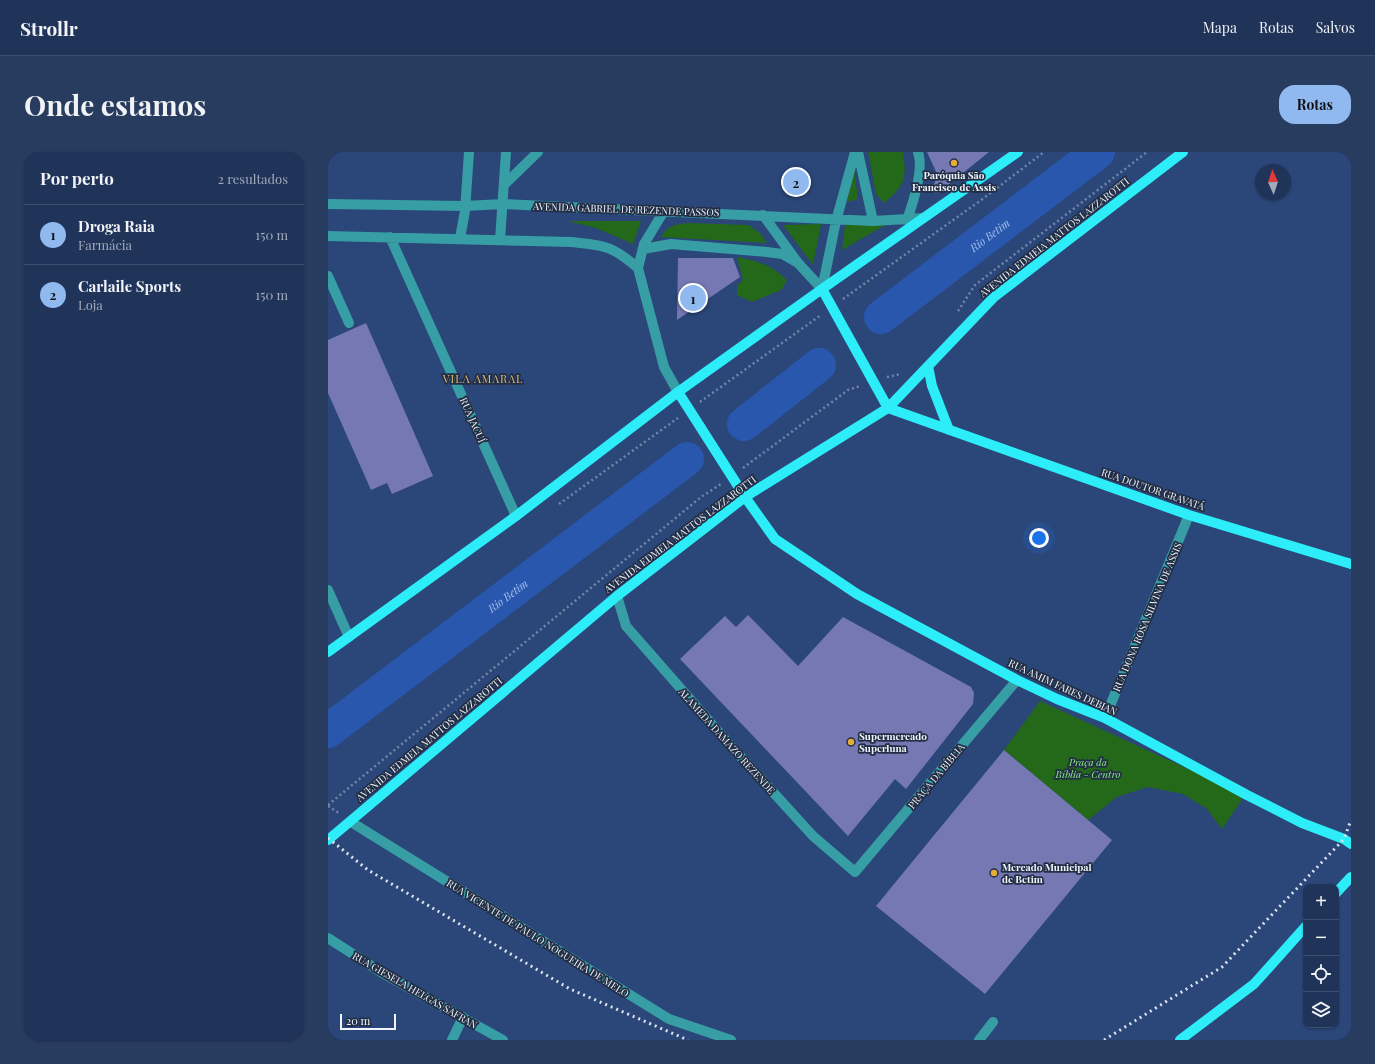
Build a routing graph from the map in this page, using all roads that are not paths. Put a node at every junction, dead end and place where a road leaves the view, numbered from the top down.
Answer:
1 (469, 152) edge
2 (506, 152) edge
3 (538, 152) edge
4 (855, 152) edge
5 (858, 152) edge
6 (918, 152) edge
7 (1018, 152) edge
8 (1183, 152) edge
9 (505, 184) junction
10 (328, 204) edge
11 (503, 204) junction
12 (465, 206) junction
13 (664, 211) junction
14 (763, 215) junction
15 (923, 218) junction
16 (836, 219) junction
17 (907, 220) junction
18 (873, 221) junction
19 (328, 236) edge
20 (390, 237) junction
21 (460, 238) junction
22 (500, 240) junction
23 (643, 250) junction
24 (798, 263) junction
25 (638, 268) junction
26 (328, 276) edge
27 (822, 289) junction
28 (349, 323) dead end
29 (928, 366) junction
30 (678, 392) junction
31 (888, 408) junction
32 (949, 430) junction
33 (745, 497) junction
34 (1189, 515) junction
35 (516, 516) junction
36 (1351, 564) edge
37 (328, 590) edge
38 (617, 596) junction
39 (349, 637) junction
40 (328, 652) edge
41 (1017, 680) junction
42 (1105, 718) junction
43 (351, 822) junction
44 (328, 840) edge
45 (1351, 844) edge
46 (855, 872) joint
47 (1351, 877) edge
48 (1339, 890) edge
49 (1303, 929) edge
50 (328, 938) edge
51 (463, 1017) junction
52 (992, 1022) dead end
53 (452, 1040) edge
54 (503, 1040) edge
55 (731, 1040) edge
56 (978, 1040) edge
57 (1180, 1040) edge

1 - 12 street
2 - 9 street
3 - 9 street
4 - 16 street
5 - 18 street
6 - 17 street
7 - 15 main road
8 - 29 main road, AVENIDA EDMEIA MATTOS LAZZAROTTI
9 - 11 street
10 - 12 street, AVENIDA GABRIEL DE REZENDE PASSOS
11 - 12 street, AVENIDA GABRIEL DE REZENDE PASSOS
11 - 13 street, AVENIDA GABRIEL DE REZENDE PASSOS
11 - 22 street
12 - 21 street
13 - 14 street, AVENIDA GABRIEL DE REZENDE PASSOS
13 - 23 street
14 - 16 street, AVENIDA GABRIEL DE REZENDE PASSOS
14 - 24 street
15 - 17 street, AVENIDA GABRIEL DE REZENDE PASSOS
15 - 27 main road
16 - 18 street, AVENIDA GABRIEL DE REZENDE PASSOS
16 - 27 street
17 - 18 street, AVENIDA GABRIEL DE REZENDE PASSOS
19 - 20 street
20 - 21 street
20 - 35 street, RUA JACUÍ
21 - 22 street
22 - 25 street
23 - 24 street
23 - 25 street
24 - 27 street
25 - 30 street
26 - 28 street
27 - 30 main road
27 - 31 main road
29 - 31 main road, AVENIDA EDMEIA MATTOS LAZZAROTTI
29 - 32 main road
30 - 33 main road, RUA AMIM FARES DEBIAN
30 - 35 main road
31 - 32 main road, RUA DOUTOR GRAVATÁ
31 - 33 main road, AVENIDA EDMEIA MATTOS LAZZAROTTI
32 - 34 main road, RUA DOUTOR GRAVATÁ
33 - 38 main road, AVENIDA EDMEIA MATTOS LAZZAROTTI
33 - 41 main road, RUA AMIM FARES DEBIAN
34 - 36 main road, RUA DOUTOR GRAVATÁ
34 - 42 street, RUA DONA ROSA SILVINA DE ASSIS
35 - 39 main road
37 - 39 street
38 - 43 main road, AVENIDA EDMEIA MATTOS LAZZAROTTI
38 - 46 street, ALAMEDA DAMAZO REZENDE
39 - 40 main road
41 - 42 main road, RUA AMIM FARES DEBIAN
41 - 46 street, PRAÇA DA BÍBLIA
42 - 45 main road, RUA AMIM FARES DEBIAN
43 - 44 main road, AVENIDA EDMEIA MATTOS LAZZAROTTI
43 - 55 street, RUA VICENTE DE PAULO NOGUEIRA DE MELO
47 - 48 main road
49 - 57 main road
50 - 51 street, RUA GIESELA HELGAS SAFRAN
51 - 53 street
51 - 54 street, RUA GIESELA HELGAS SAFRAN
52 - 56 street

